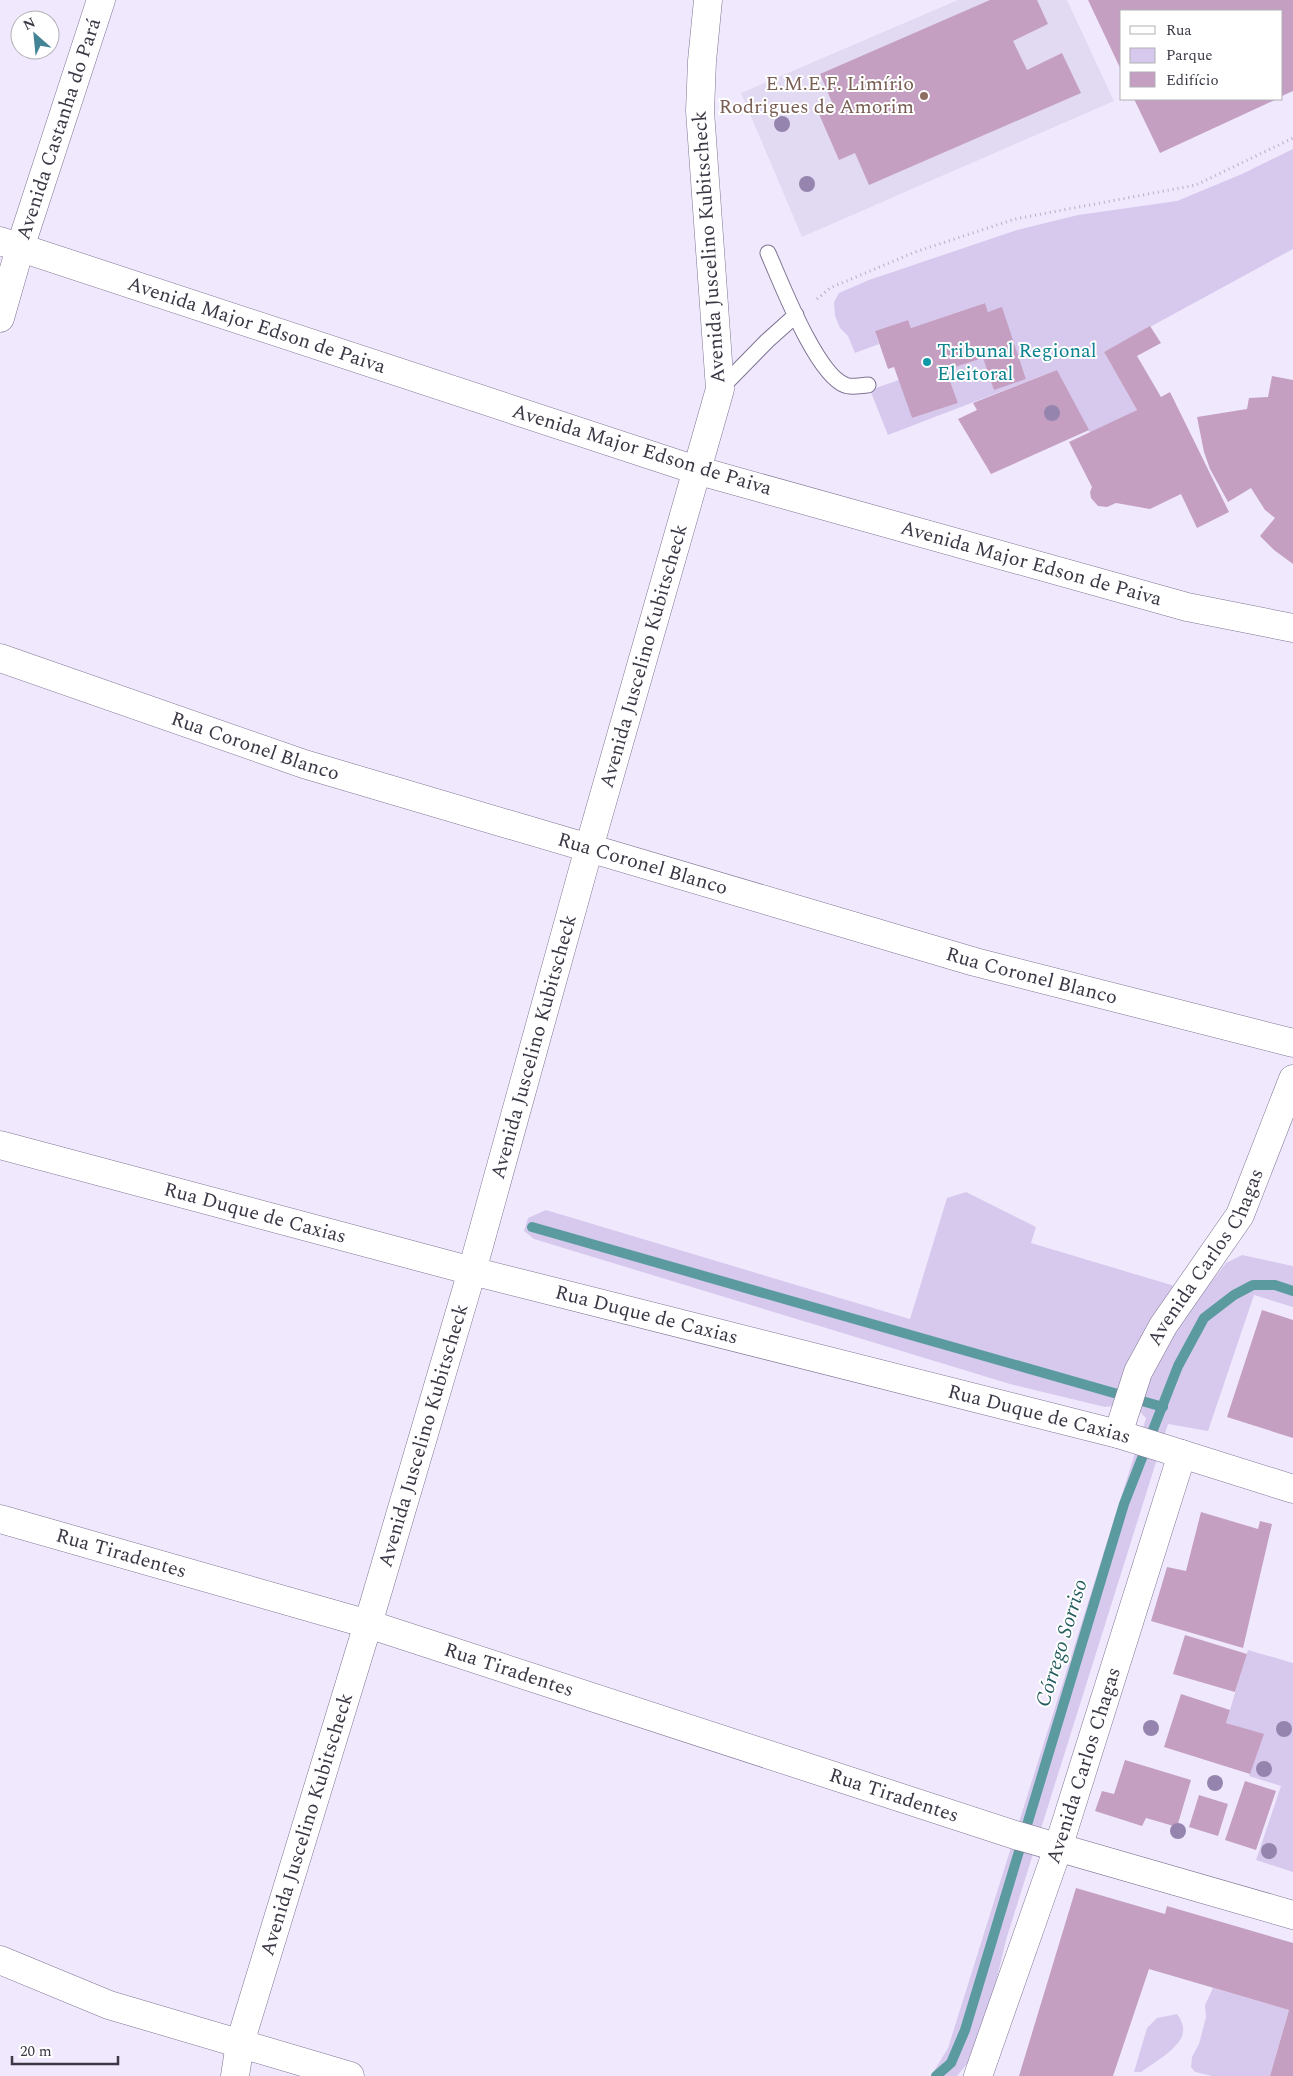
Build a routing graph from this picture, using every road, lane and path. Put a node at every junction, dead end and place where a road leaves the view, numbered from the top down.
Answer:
1 (101, 0) edge
2 (708, 0) edge
3 (1293, 138) edge
4 (10, 244) edge
5 (768, 253) dead end
6 (796, 316) junction
7 (0, 318) edge
8 (868, 385) dead end
9 (720, 389) junction
10 (696, 470) junction
11 (1293, 628) edge
12 (0, 658) edge
13 (589, 848) junction
14 (1293, 1043) edge
15 (1293, 1079) edge
16 (0, 1146) edge
17 (472, 1271) junction
18 (1150, 1444) junction
19 (1293, 1489) edge
20 (0, 1519) edge
21 (368, 1624) junction
22 (1037, 1842) junction
23 (1293, 1915) edge
24 (0, 1960) edge
25 (240, 2043) junction
26 (234, 2076) edge
27 (350, 2076) edge
28 (978, 2076) edge

1 - 4 street, Avenida Castanha do Pará
2 - 9 street, Avenida Juscelino Kubitscheck
3 - 6 path
4 - 7 street, Avenida Castanha do Pará
4 - 10 street, Avenida Major Edson de Paiva
5 - 6 lane
6 - 8 lane
6 - 9 lane
9 - 10 street, Avenida Juscelino Kubitscheck
10 - 11 street, Avenida Major Edson de Paiva
10 - 13 street, Avenida Juscelino Kubitscheck
12 - 13 street, Rua Coronel Blanco
13 - 14 street, Rua Coronel Blanco
13 - 17 street, Avenida Juscelino Kubitscheck
15 - 18 street, Avenida Carlos Chagas
16 - 17 street, Rua Duque de Caxias
17 - 18 street, Rua Duque de Caxias
17 - 21 street, Avenida Juscelino Kubitscheck
18 - 19 street, Rua Duque de Caxias
18 - 22 street, Avenida Carlos Chagas
20 - 21 street, Rua Tiradentes
21 - 22 street, Rua Tiradentes
21 - 25 street, Avenida Juscelino Kubitscheck
22 - 23 street, Rua Tiradentes
22 - 28 street, Avenida Carlos Chagas
24 - 25 street
25 - 26 street, Avenida Juscelino Kubitscheck
25 - 27 street

